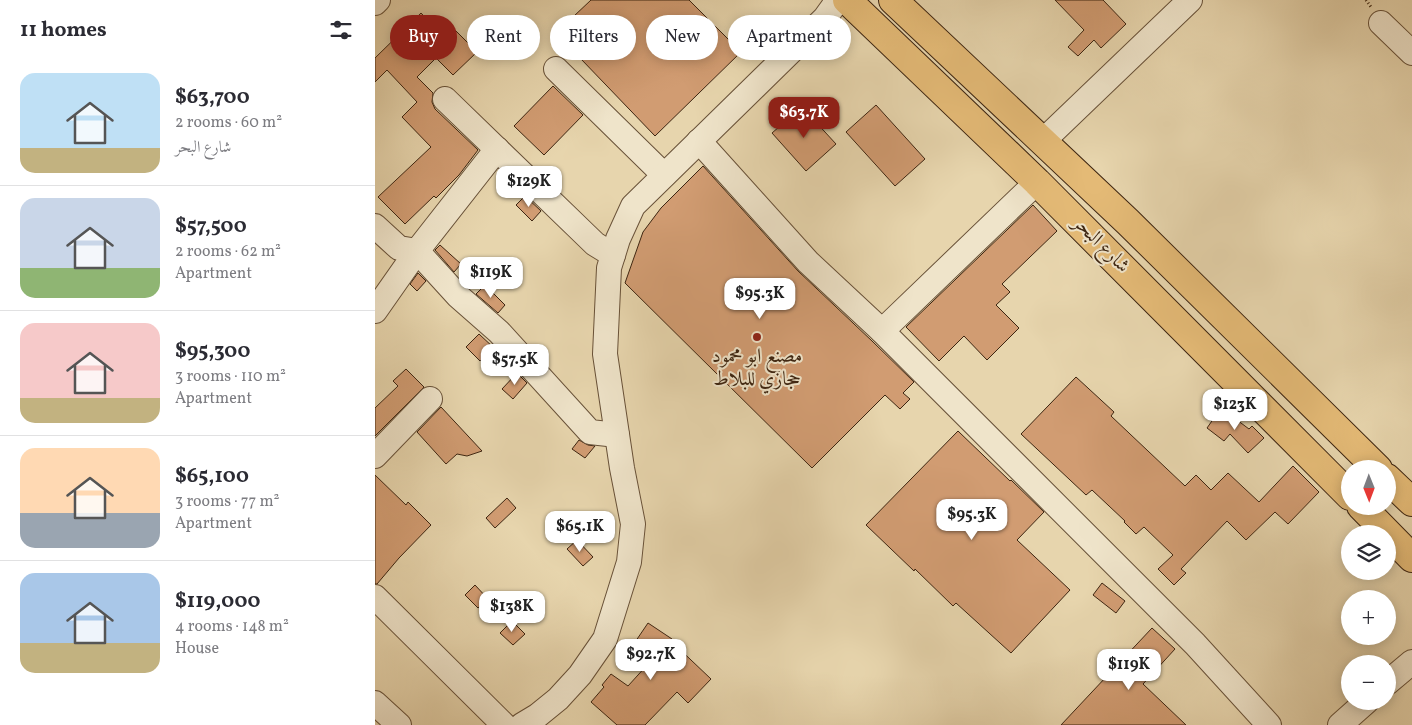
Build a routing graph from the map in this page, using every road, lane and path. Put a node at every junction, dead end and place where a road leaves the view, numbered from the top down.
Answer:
1 (378, 0) edge
2 (838, 0) edge
3 (847, 0) edge
4 (893, 0) edge
5 (1190, 0) edge
6 (375, 3) edge
7 (1381, 23) dead end
8 (1412, 53) edge
9 (556, 69) dead end
10 (445, 98) dead end
11 (699, 141) junction
12 (1043, 142) junction
13 (497, 149) junction
14 (664, 175) junction
15 (1037, 182) junction
16 (375, 226) edge
17 (417, 251) junction
18 (613, 255) junction
19 (375, 311) edge
20 (882, 331) junction
21 (429, 398) dead end
22 (617, 435) junction
23 (375, 456) edge
24 (1369, 460) edge
25 (1341, 487) edge
26 (1396, 487) edge
27 (1412, 502) edge
28 (1370, 515) edge
29 (1412, 558) edge
30 (375, 597) edge
31 (1412, 662) edge
32 (1396, 675) edge
33 (375, 702) edge
34 (1357, 710) edge
35 (399, 725) edge
36 (505, 725) edge
37 (522, 725) edge
38 (1269, 725) edge
39 (1340, 725) edge

1 - 6 street
2 - 11 street
3 - 15 main road, شارع البحر
4 - 12 main road, شارع البحر
5 - 12 street
7 - 8 street
9 - 14 street
10 - 13 street
11 - 14 street
11 - 20 street
12 - 24 main road, شارع البحر
13 - 17 street
13 - 18 street
14 - 18 street
15 - 20 street
15 - 25 main road, شارع البحر
16 - 17 street
17 - 19 street
17 - 22 street
18 - 22 street
20 - 38 street
21 - 23 street
22 - 37 street
26 - 27 main road
28 - 29 main road
30 - 36 street
31 - 32 street
33 - 35 street
34 - 39 street

